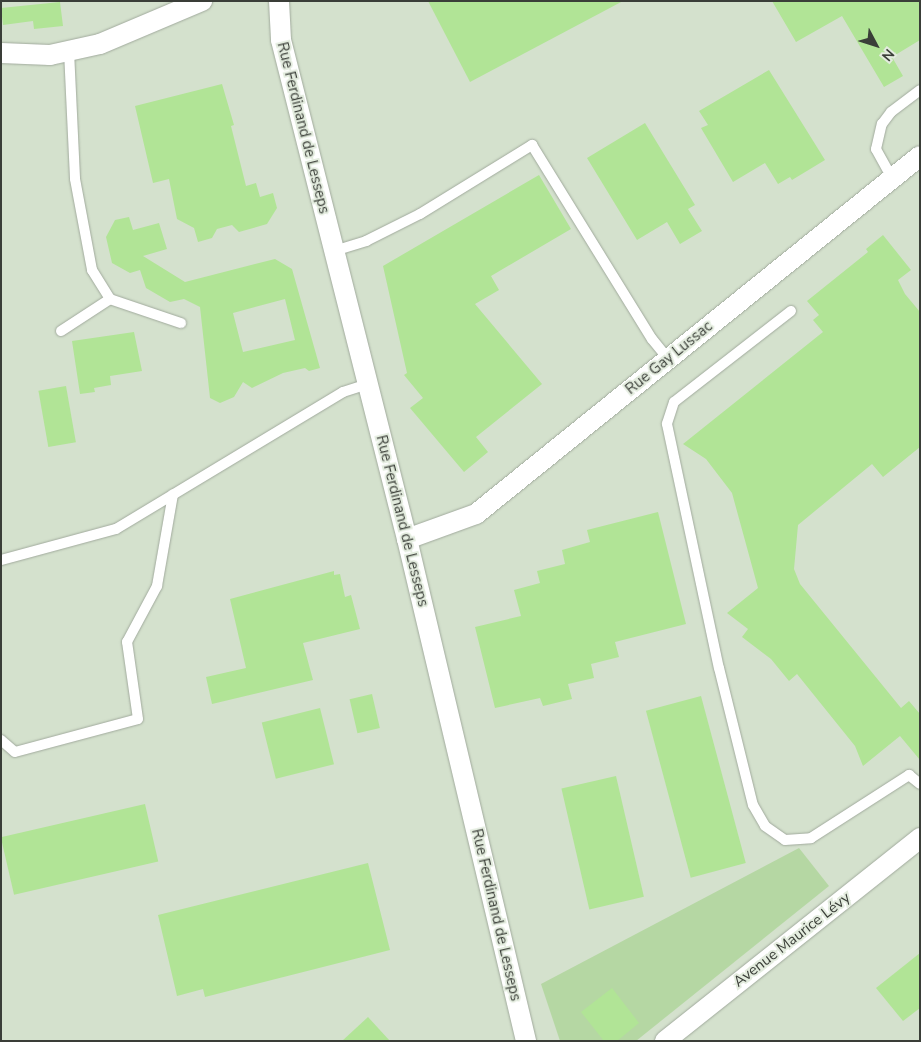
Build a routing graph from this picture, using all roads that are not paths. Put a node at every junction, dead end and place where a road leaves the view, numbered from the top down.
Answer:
1 (202, 1) edge
2 (279, 1) edge
3 (69, 51) junction
4 (1, 53) edge
5 (920, 90) edge
6 (920, 156) edge
7 (892, 178) junction
8 (334, 251) junction
9 (110, 299) junction
10 (791, 311) dead end
11 (181, 323) dead end
12 (61, 331) dead end
13 (668, 359) junction
14 (368, 384) junction
15 (173, 494) junction
16 (407, 539) junction
17 (1, 560) edge
18 (1, 740) edge
19 (920, 784) edge
20 (920, 838) edge
21 (675, 1038) edge
22 (526, 1041) edge

1 - 3 street
2 - 8 street, Rue Ferdinand de Lesseps
3 - 4 street
3 - 9 lane
5 - 7 lane
6 - 7 street, Rue Gay Lussac
7 - 13 street, Rue Gay Lussac
8 - 13 lane
8 - 14 street, Rue Ferdinand de Lesseps
9 - 11 lane
9 - 12 lane
10 - 19 lane
13 - 16 street, Rue Gay Lussac
14 - 15 lane
14 - 16 street, Rue Ferdinand de Lesseps
15 - 17 lane
15 - 18 lane
16 - 22 street, Rue Ferdinand de Lesseps
20 - 21 street, Avenue Maurice Lévy

